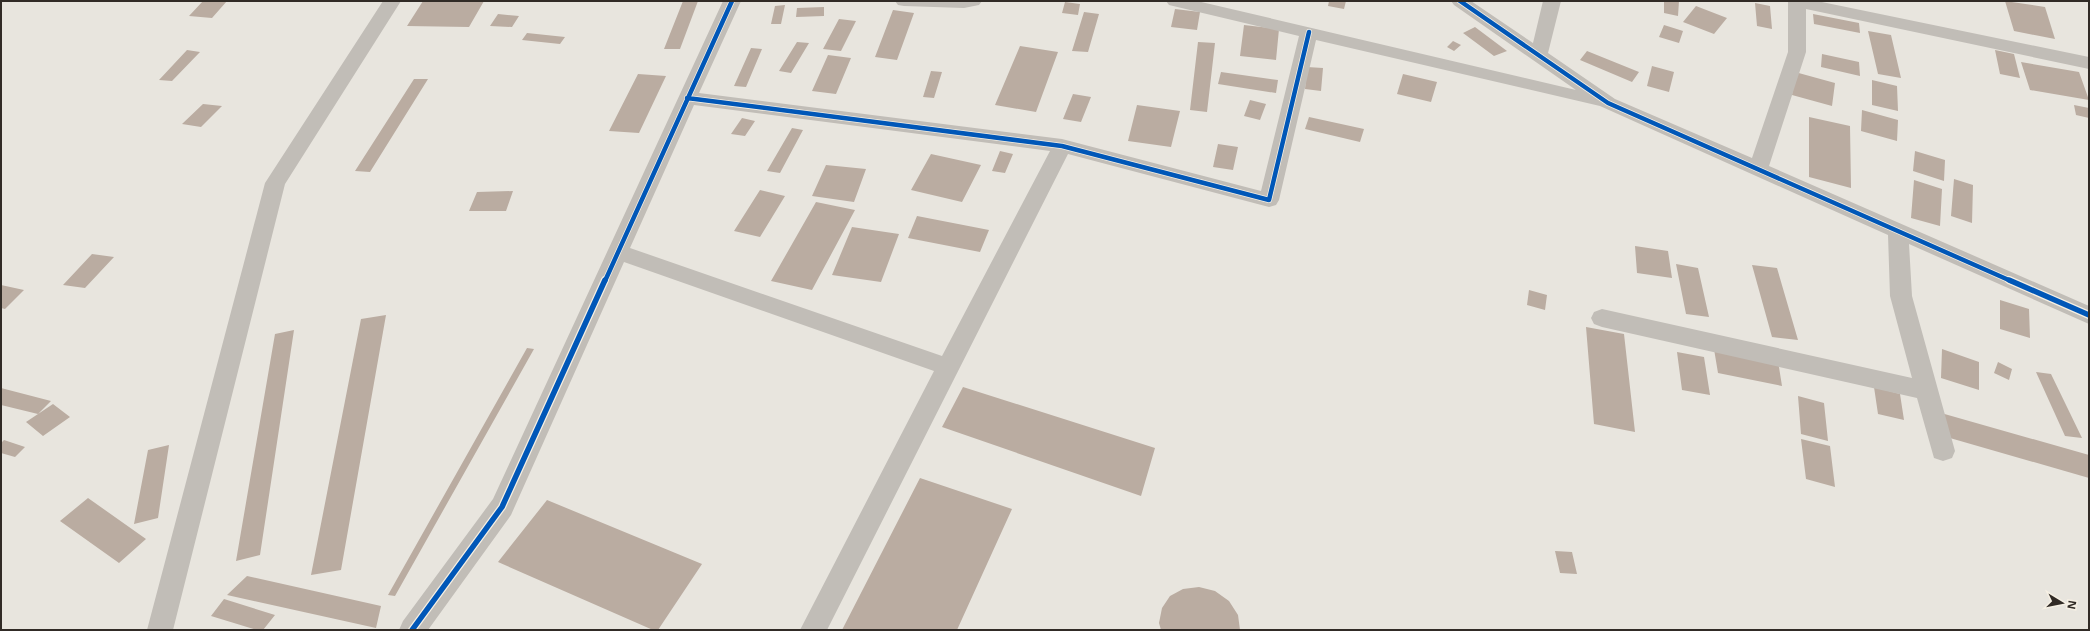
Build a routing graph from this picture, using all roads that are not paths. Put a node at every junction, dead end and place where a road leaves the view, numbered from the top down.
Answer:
1 (392, 1) edge
2 (732, 1) edge
3 (904, 1) edge
4 (1176, 1) edge
5 (1460, 1) edge
6 (1552, 1) edge
7 (1797, 1) edge
8 (967, 2) edge
9 (1309, 32) junction
10 (1539, 55) junction
11 (2089, 63) edge
12 (687, 98) junction
13 (1608, 103) junction
14 (1062, 146) junction
15 (1758, 169) junction
16 (1898, 231) junction
17 (617, 252) junction
18 (2089, 315) edge
19 (1602, 318) dead end
20 (948, 366) junction
21 (1927, 391) junction
22 (1943, 451) dead end
23 (160, 630) edge
24 (412, 630) edge
25 (812, 630) edge

1 - 23 street
2 - 12 street
3 - 8 street
4 - 9 street
5 - 10 street
6 - 10 street
7 - 11 street
7 - 15 street
9 - 13 street
9 - 14 street
10 - 13 street
12 - 14 street
12 - 17 street
13 - 15 street
14 - 20 street
15 - 16 street
16 - 18 street
16 - 21 street
17 - 20 street
17 - 24 street
19 - 21 street
20 - 25 street
21 - 22 street

